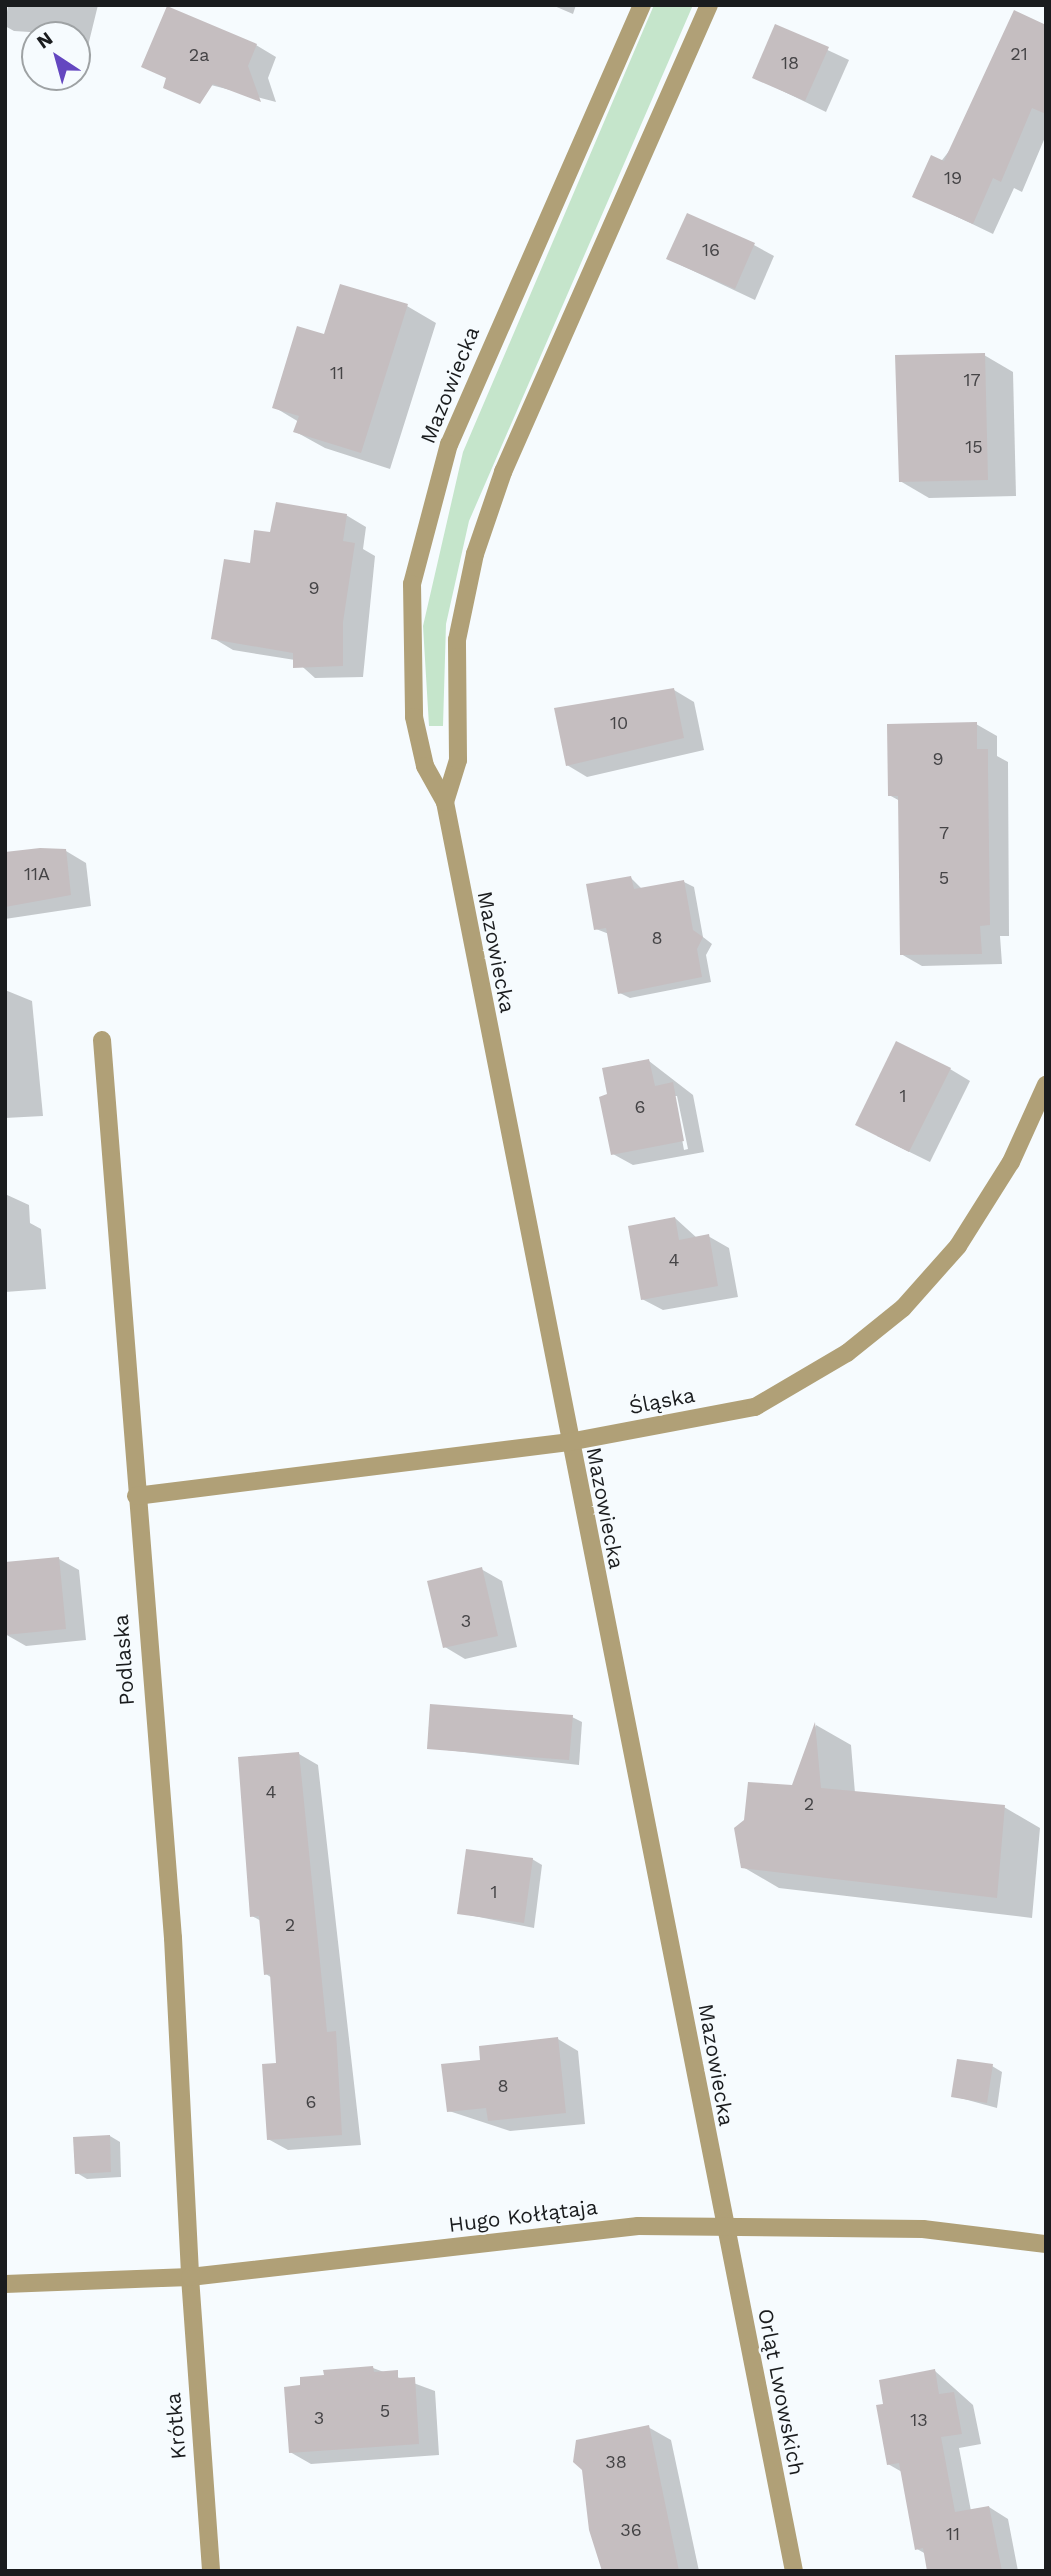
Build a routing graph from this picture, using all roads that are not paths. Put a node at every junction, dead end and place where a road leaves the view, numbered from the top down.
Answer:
1 (642, 5) edge
2 (709, 5) edge
3 (444, 802) junction
4 (102, 1040) dead end
5 (1046, 1085) edge
6 (569, 1442) junction
7 (136, 1496) junction
8 (724, 2223) junction
9 (1046, 2244) edge
10 (190, 2277) junction
11 (5, 2284) edge
12 (211, 2571) edge
13 (794, 2571) edge

1 - 3 street, Mazowiecka
2 - 3 street, Mazowiecka
3 - 6 street, Mazowiecka
4 - 7 street, Podlaska
5 - 6 street, Śląska
6 - 7 street, Śląska
6 - 8 street, Mazowiecka
7 - 10 street, Podlaska
8 - 9 street, Hugo Kołłątaja
8 - 10 street, Hugo Kołłątaja
8 - 13 street, Orląt Lwowskich
10 - 11 street, Hugo Kołłątaja
10 - 12 street, Krótka

